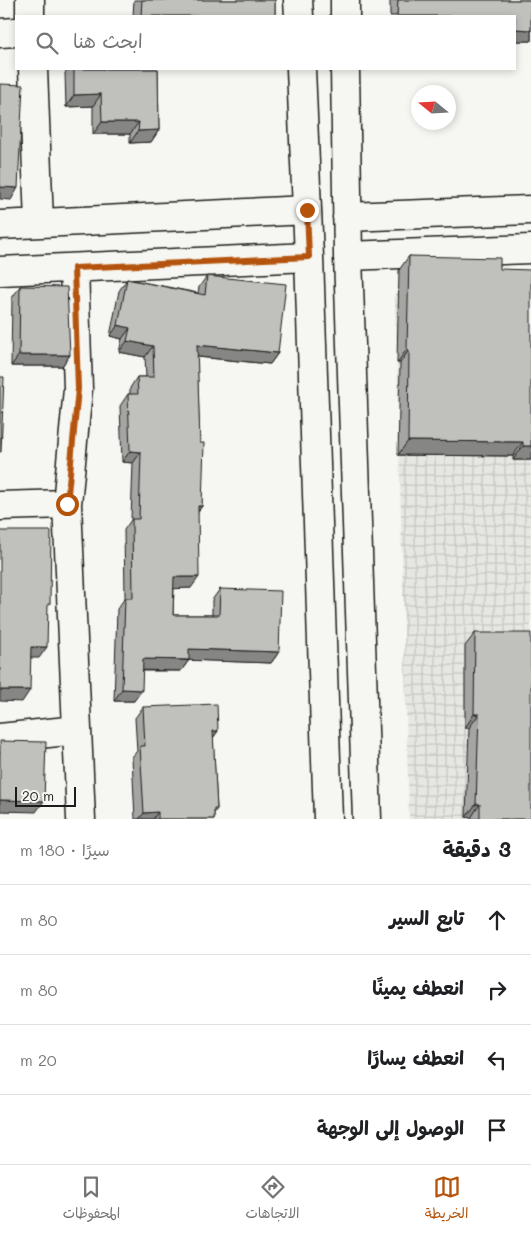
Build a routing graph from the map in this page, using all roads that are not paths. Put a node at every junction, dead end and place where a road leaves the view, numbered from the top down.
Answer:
1 (30, 0) edge
2 (298, 0) edge
3 (345, 0) edge
4 (30, 15) edge
5 (299, 15) edge
6 (345, 15) edge
7 (15, 32) edge
8 (0, 33) edge
9 (33, 70) edge
10 (301, 70) edge
11 (346, 70) edge
12 (307, 210) junction
13 (531, 210) edge
14 (347, 217) junction
15 (39, 223) junction
16 (0, 225) edge
17 (531, 249) edge
18 (348, 256) junction
19 (309, 257) junction
20 (74, 268) junction
21 (0, 271) edge
22 (67, 504) junction
23 (0, 506) edge
24 (77, 730) junction
25 (0, 738) edge
26 (81, 819) edge
27 (328, 819) edge
28 (367, 819) edge

1 - 4 street
2 - 5 street
3 - 6 street
7 - 8 street
9 - 15 street
10 - 12 street
11 - 14 street
12 - 15 street
12 - 19 street
13 - 14 street
14 - 18 street
15 - 16 street
17 - 18 street
18 - 28 street
19 - 20 street
19 - 27 street
20 - 21 street
20 - 22 street
22 - 23 street
22 - 24 street
24 - 25 street
24 - 26 street

